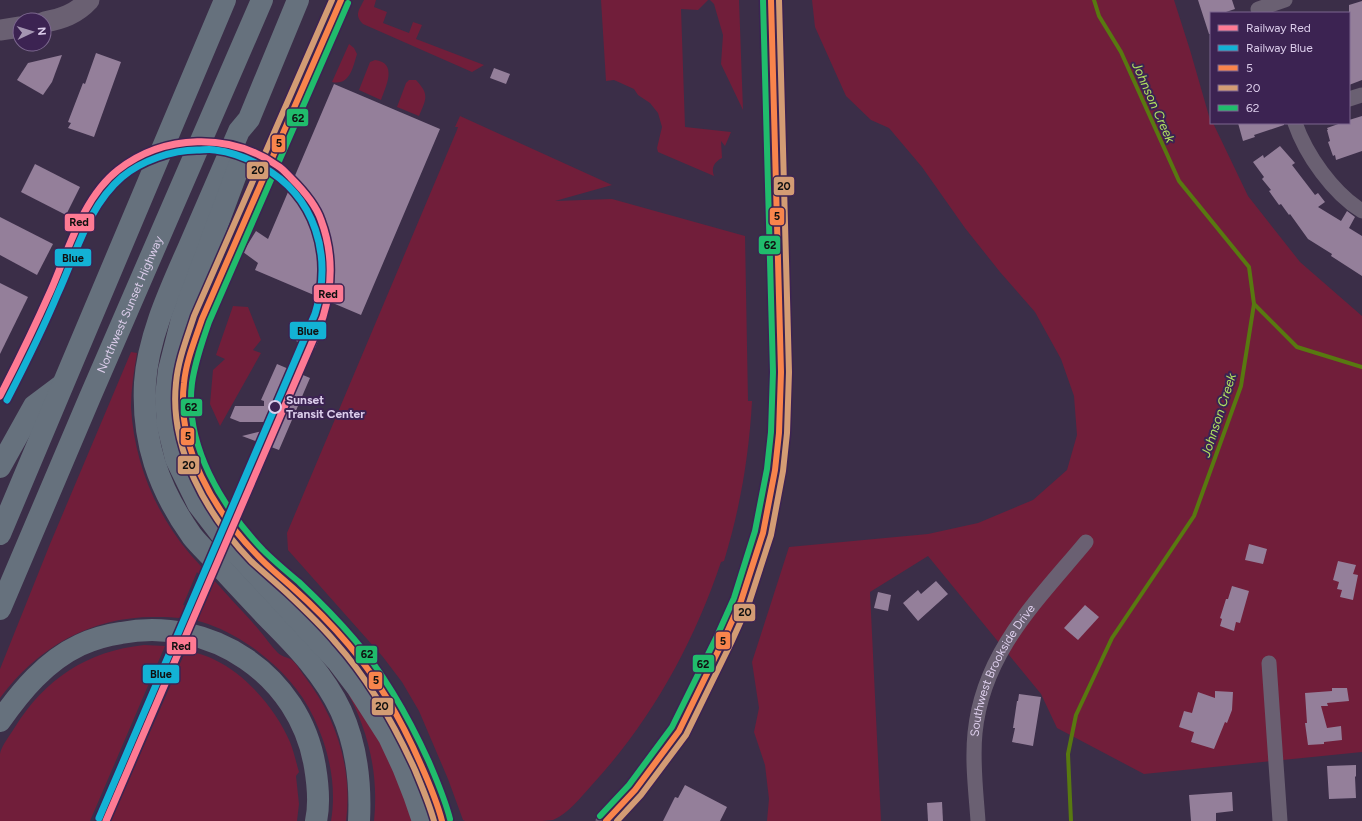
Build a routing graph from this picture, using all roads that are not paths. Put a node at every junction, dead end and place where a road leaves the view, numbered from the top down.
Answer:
1 (89, 0) edge
2 (225, 0) edge
3 (262, 0) edge
4 (298, 0) edge
5 (341, 0) edge
6 (771, 0) edge
7 (1285, 0) edge
8 (1258, 7) edge
9 (52, 20) edge
10 (333, 20) dead end
11 (12, 28) edge
12 (0, 30) edge
13 (1362, 95) edge
14 (1350, 99) edge
15 (248, 119) junction
16 (1295, 124) edge
17 (1362, 211) edge
18 (63, 384) junction
19 (0, 467) edge
20 (0, 534) edge
21 (1086, 542) dead end
22 (0, 610) edge
23 (1269, 663) dead end
24 (0, 721) edge
25 (316, 821) edge
26 (359, 821) edge
27 (423, 821) edge
28 (606, 821) edge
29 (978, 821) edge
30 (1280, 821) edge

1 - 9 main road
2 - 18 highway
3 - 22 highway, Northwest Sunset Highway
4 - 15 highway
5 - 10 street
6 - 28 main road
7 - 8 street
11 - 12 main road
13 - 14 street
15 - 26 highway
15 - 27 highway
16 - 17 street
18 - 19 highway
18 - 20 highway
21 - 29 street, Southwest Brookside Drive
23 - 30 street
24 - 25 highway

